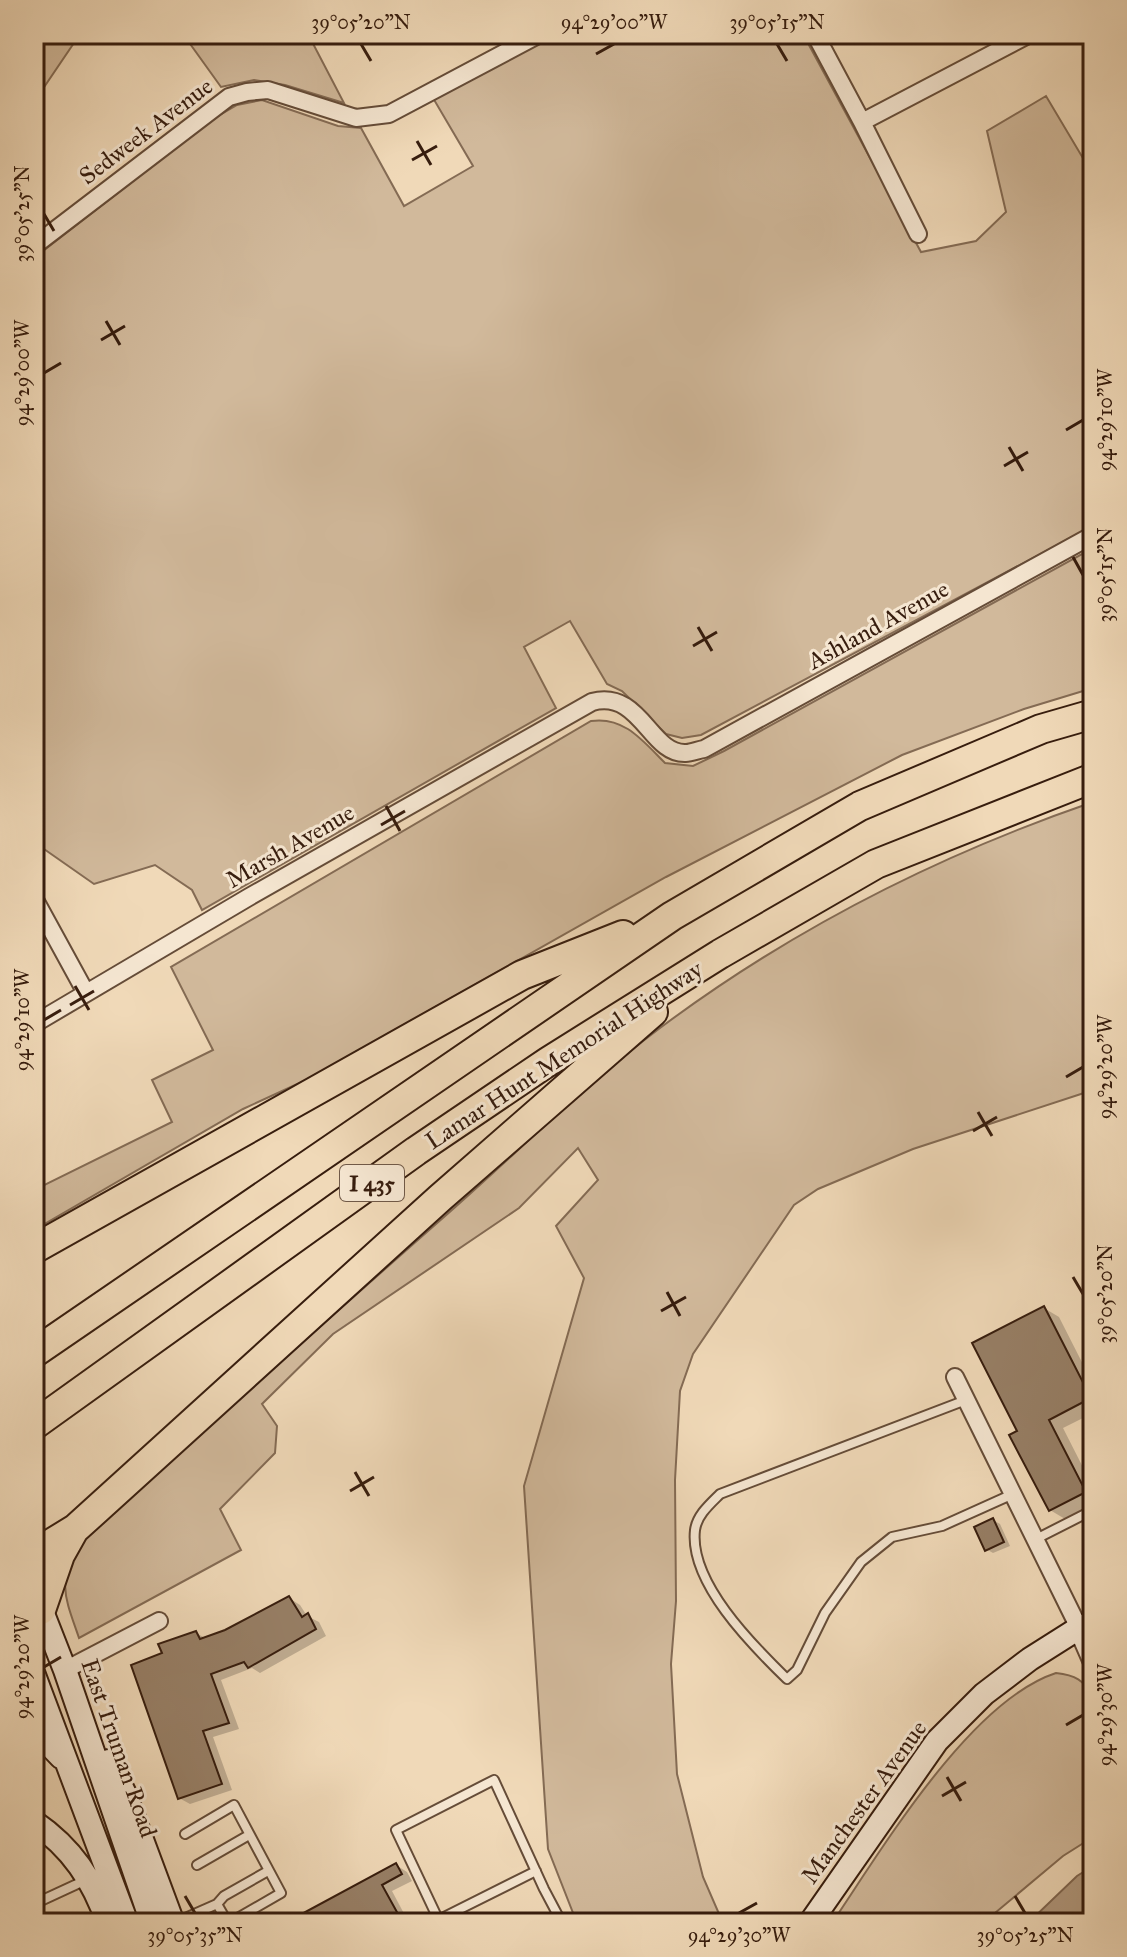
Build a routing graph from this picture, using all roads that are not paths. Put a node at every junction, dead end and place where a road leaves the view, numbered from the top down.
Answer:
1 (815, 34) edge
2 (1030, 34) edge
3 (535, 35) edge
4 (862, 122) junction
5 (918, 234) dead end
6 (34, 246) edge
7 (1093, 535) edge
8 (616, 700) joint
9 (1093, 714) edge
10 (1093, 778) edge
11 (34, 898) edge
12 (672, 916) junction
13 (720, 954) junction
14 (86, 993) junction
15 (34, 1024) edge
16 (34, 1249) edge
17 (34, 1353) edge
18 (955, 1377) dead end
19 (966, 1400) junction
20 (34, 1425) edge
21 (1014, 1494) junction
22 (1093, 1510) edge
23 (75, 1529) junction
24 (1036, 1539) junction
25 (34, 1554) edge
26 (38, 1601) edge
27 (159, 1621) dead end
28 (1086, 1625) edge
29 (1093, 1660) edge
30 (65, 1670) junction
31 (34, 1675) edge
32 (34, 1729) edge
33 (71, 1770) junction
34 (34, 1822) edge
35 (185, 1834) dead end
36 (249, 1835) junction
37 (197, 1865) dead end
38 (268, 1871) junction
39 (536, 1871) junction
40 (89, 1879) junction
41 (34, 1904) edge
42 (217, 1904) junction
43 (440, 1921) edge
44 (112, 1923) edge
45 (152, 1923) edge
46 (173, 1923) edge
47 (228, 1923) edge
48 (562, 1923) edge
49 (810, 1923) edge

1 - 4 street
2 - 4 street
3 - 6 street, Sedweek Avenue
4 - 5 street
7 - 8 street, Ashland Avenue
8 - 14 street, Marsh Avenue
9 - 12 highway, Lamar Hunt Memorial Highway / I 435
10 - 13 highway, Lamar Hunt Memorial Highway / I 435
11 - 14 street
12 - 16 highway
12 - 17 highway, Lamar Hunt Memorial Highway / I 435
13 - 20 highway, Lamar Hunt Memorial Highway / I 435
13 - 23 highway
14 - 15 street, Marsh Avenue
18 - 19 street
19 - 21 street
19 - 21 lane
21 - 24 street
22 - 24 lane
23 - 25 highway
23 - 26 highway
24 - 28 street
26 - 30 main road, East Truman Road
27 - 30 street
28 - 29 street
28 - 49 main road, Manchester Avenue
30 - 45 main road, East Truman Road
30 - 46 main road
31 - 33 main road
32 - 33 main road
33 - 44 main road
34 - 40 main road
35 - 36 lane
36 - 37 lane
36 - 38 lane
38 - 42 lane
38 - 47 lane
39 - 43 lane
39 - 43 lane
39 - 48 lane
40 - 41 lane
40 - 44 main road
42 - 46 lane
42 - 47 lane

